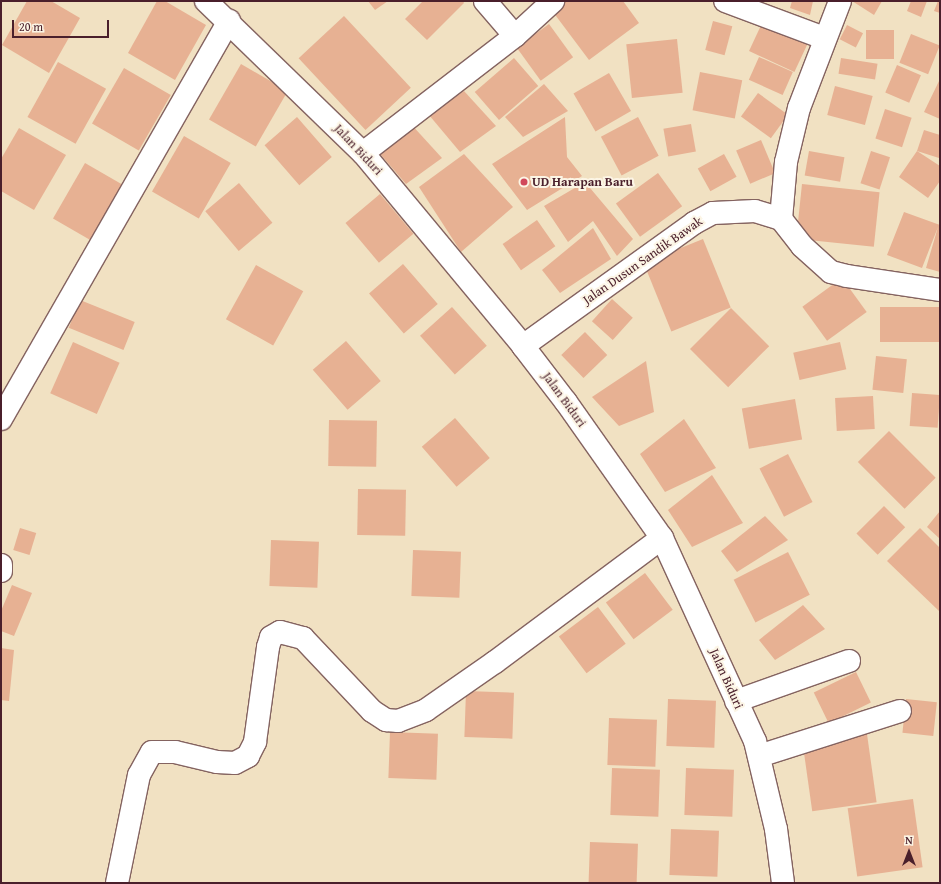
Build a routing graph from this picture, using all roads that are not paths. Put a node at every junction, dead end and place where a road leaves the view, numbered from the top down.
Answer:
1 (206, 1) edge
2 (485, 1) edge
3 (553, 1) edge
4 (726, 1) edge
5 (840, 1) edge
6 (229, 21) junction
7 (515, 36) junction
8 (824, 38) junction
9 (363, 153) junction
10 (781, 219) junction
11 (940, 290) edge
12 (523, 346) junction
13 (1, 419) edge
14 (662, 538) junction
15 (1, 565) edge
16 (1, 571) edge
17 (849, 661) dead end
18 (736, 701) junction
19 (900, 711) dead end
20 (759, 756) junction
21 (117, 883) edge
22 (783, 883) edge

1 - 6 street, Jalan Biduri
2 - 7 street
3 - 7 street
4 - 8 street
5 - 8 street
6 - 9 street, Jalan Biduri
6 - 13 street
7 - 9 street
8 - 10 street
9 - 12 street, Jalan Biduri
10 - 11 street
10 - 12 street, Jalan Dusun Sandik Bawak
12 - 14 street, Jalan Biduri
14 - 18 street, Jalan Biduri
14 - 21 street
15 - 16 street
17 - 18 street
18 - 20 street, Jalan Biduri
19 - 20 street
20 - 22 street, Jalan Biduri

